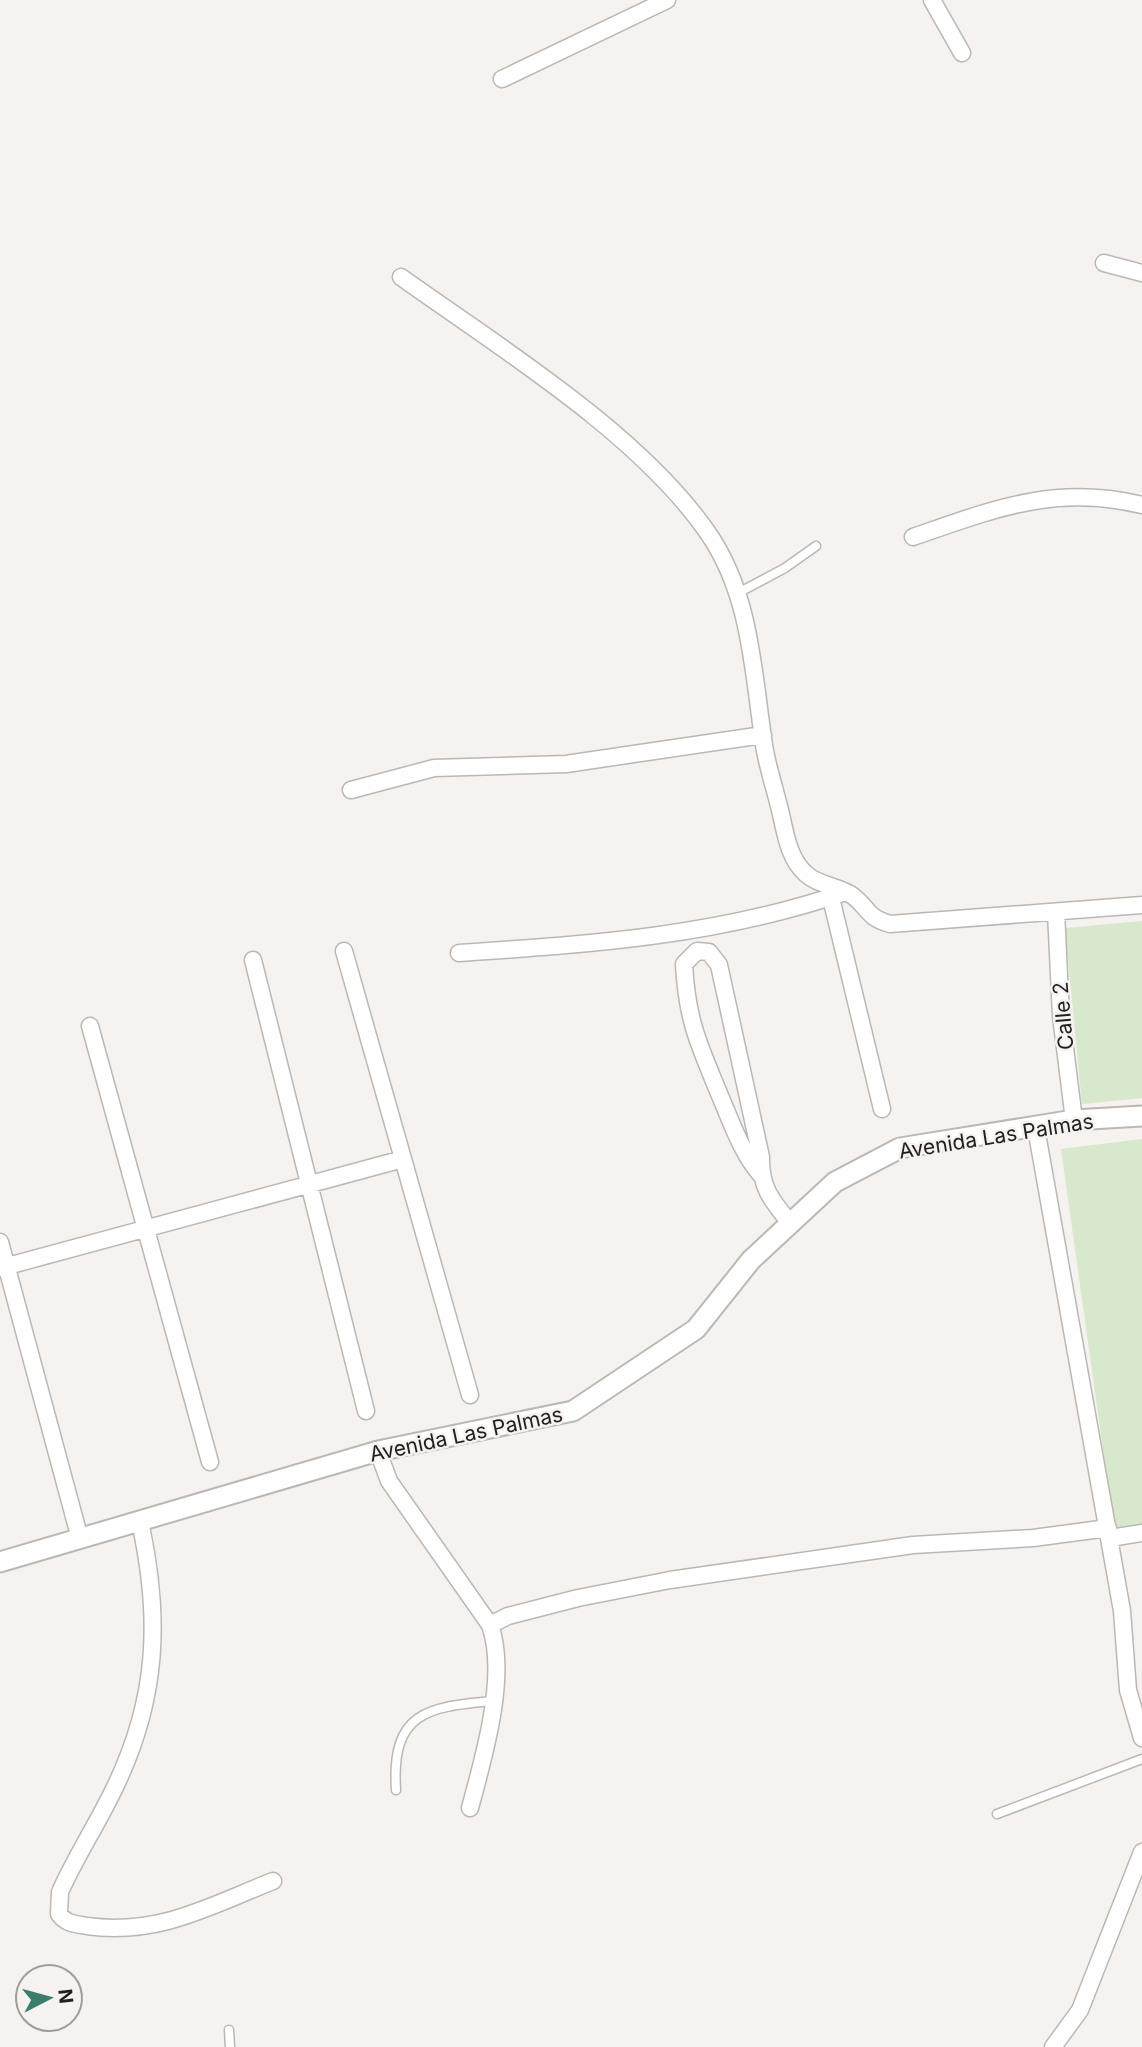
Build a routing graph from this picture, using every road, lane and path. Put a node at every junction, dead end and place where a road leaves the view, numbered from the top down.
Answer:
1 (667, 0) edge
2 (932, 0) edge
3 (962, 53) dead end
4 (502, 79) dead end
5 (1104, 263) dead end
6 (1142, 273) edge
7 (401, 276) dead end
8 (1142, 505) edge
9 (913, 537) dead end
10 (816, 546) dead end
11 (738, 593) junction
12 (763, 736) junction
13 (351, 790) dead end
14 (839, 895) junction
15 (1142, 905) edge
16 (1056, 912) junction
17 (344, 951) dead end
18 (458, 953) dead end
19 (253, 960) dead end
20 (90, 1026) dead end
21 (882, 1109) dead end
22 (1142, 1116) edge
23 (1074, 1119) junction
24 (1036, 1128) junction
25 (403, 1159) junction
26 (760, 1174) junction
27 (309, 1183) junction
28 (790, 1223) junction
29 (145, 1228) junction
30 (0, 1242) edge
31 (3, 1267) edge
32 (470, 1395) dead end
33 (366, 1410) dead end
34 (378, 1451) junction
35 (210, 1462) dead end
36 (140, 1522) junction
37 (1109, 1533) junction
38 (1142, 1533) edge
39 (80, 1539) junction
40 (0, 1562) edge
41 (490, 1625) junction
42 (492, 1701) junction
43 (1142, 1738) edge
44 (1142, 1759) edge
45 (396, 1790) dead end
46 (470, 1808) dead end
47 (997, 1814) dead end
48 (1142, 1852) edge
49 (273, 1881) dead end
50 (1125, 1894) junction
51 (1142, 1896) edge
52 (229, 2030) dead end
53 (230, 2047) edge
54 (1054, 2047) edge

1 - 4 street
2 - 3 street
5 - 6 street
7 - 11 street
8 - 9 street
10 - 11 lane
11 - 12 street
12 - 13 street
12 - 14 street
14 - 16 street
14 - 18 street
14 - 21 street
15 - 16 street
16 - 23 street, Calle 2
17 - 25 street
19 - 27 street
20 - 29 street
22 - 23 street, Avenida Las Palmas
23 - 24 street, Avenida Las Palmas
24 - 28 street, Avenida Las Palmas
24 - 37 street
25 - 27 street
25 - 32 street
26 - 26 street
26 - 28 street
27 - 29 street
27 - 33 street
28 - 34 street, Avenida Las Palmas
29 - 31 street
29 - 35 street
30 - 31 street
31 - 39 street
34 - 36 street, Avenida Las Palmas
34 - 41 street
36 - 39 street, Avenida Las Palmas
36 - 49 street
37 - 38 street
37 - 41 street
37 - 43 street
39 - 40 street, Avenida Las Palmas
41 - 42 street
42 - 45 lane
42 - 46 street
44 - 47 lane
48 - 50 street
50 - 51 street
50 - 54 street
52 - 53 lane

